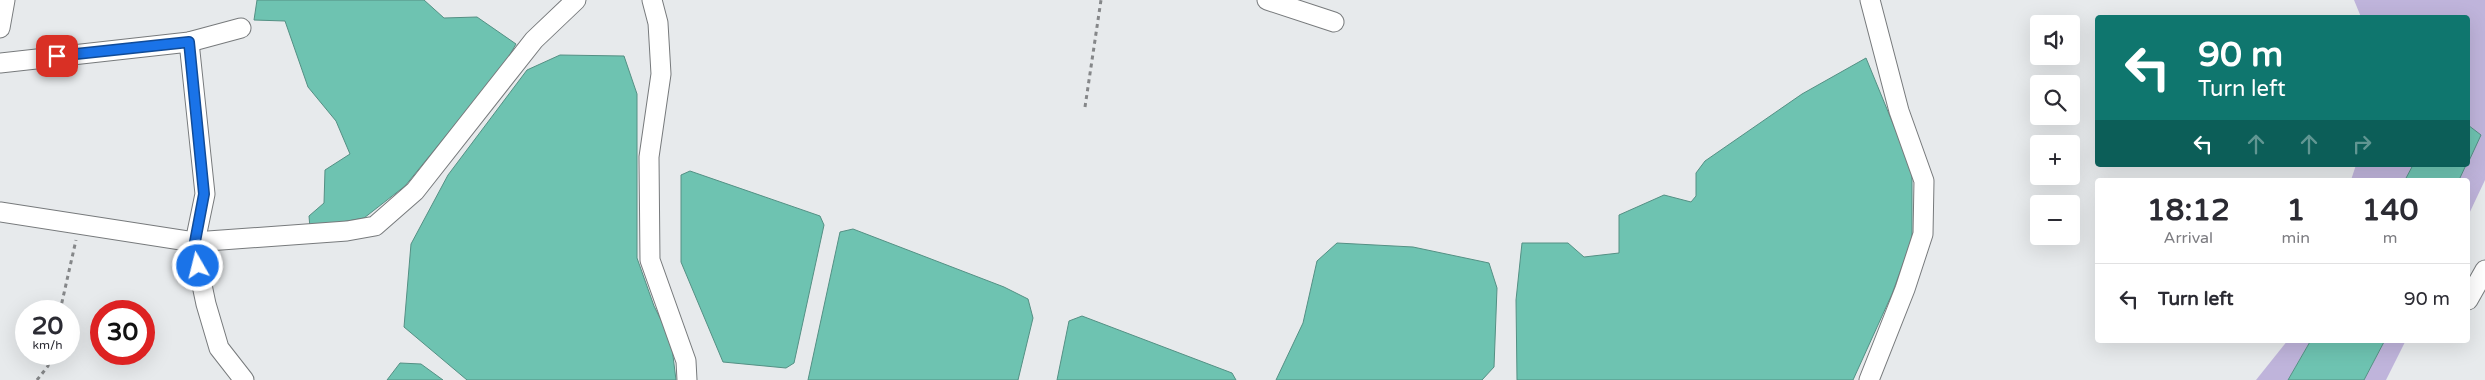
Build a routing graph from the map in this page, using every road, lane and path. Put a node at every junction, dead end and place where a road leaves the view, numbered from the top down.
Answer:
1 (5, 0) edge
2 (576, 0) edge
3 (652, 0) edge
4 (1101, 0) edge
5 (1267, 0) edge
6 (1870, 0) edge
7 (1334, 22) dead end
8 (0, 28) edge
9 (241, 28) dead end
10 (189, 42) junction
11 (0, 63) edge
12 (1085, 107) dead end
13 (0, 212) edge
14 (79, 224) junction
15 (194, 242) junction
16 (2485, 270) edge
17 (2470, 296) edge
18 (62, 300) edge
19 (48, 365) edge
20 (38, 380) edge
21 (244, 380) edge
22 (687, 380) edge
23 (1869, 380) edge

1 - 8 street
2 - 15 street
3 - 22 street
4 - 12 path
5 - 7 street
6 - 23 street
9 - 10 street
10 - 11 street
10 - 15 street
13 - 14 street
14 - 15 street
14 - 18 path
15 - 21 street
16 - 17 street
19 - 20 path

